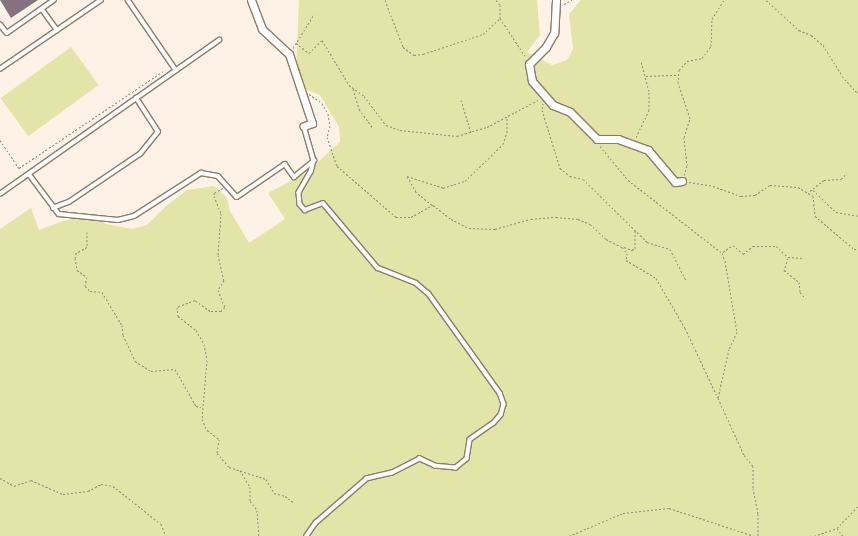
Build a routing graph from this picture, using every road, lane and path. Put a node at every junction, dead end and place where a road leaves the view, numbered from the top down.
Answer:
1 (54, 0) edge
2 (101, 0) edge
3 (128, 0) edge
4 (251, 0) edge
5 (386, 0) edge
6 (496, 0) edge
7 (556, 0) edge
8 (572, 0) edge
9 (724, 0) edge
10 (766, 0) edge
11 (564, 4) dead end
12 (42, 9) junction
13 (314, 14) dead end
14 (500, 18) junction
15 (0, 24) edge
16 (57, 30) junction
17 (218, 40) dead end
18 (296, 43) junction
19 (290, 54) junction
20 (641, 62) dead end
21 (530, 64) junction
22 (0, 69) edge
23 (165, 70) dead end
24 (176, 70) junction
25 (679, 75) junction
26 (645, 76) junction
27 (353, 88) junction
28 (303, 94) junction
29 (858, 94) edge
30 (544, 97) junction
31 (136, 98) junction
32 (461, 100) dead end
33 (507, 117) junction
34 (304, 126) joint
35 (372, 128) dead end
36 (471, 132) junction
37 (597, 139) junction
38 (0, 140) edge
39 (632, 144) junction
40 (314, 161) junction
41 (847, 173) dead end
42 (28, 174) junction
43 (682, 180) junction
44 (227, 186) junction
45 (813, 190) junction
46 (810, 192) junction
47 (0, 194) edge
48 (433, 205) junction
49 (53, 208) junction
50 (858, 216) edge
51 (635, 228) junction
52 (87, 232) dead end
53 (622, 247) junction
54 (858, 249) edge
55 (722, 253) junction
56 (788, 257) junction
57 (804, 258) dead end
58 (686, 280) dead end
59 (805, 298) dead end
60 (718, 398) junction
61 (202, 407) junction
62 (239, 470) junction
63 (0, 478) edge
64 (293, 502) dead end
65 (858, 506) edge
66 (837, 528) junction
67 (748, 535) edge
68 (166, 536) edge
69 (259, 536) edge
70 (307, 536) edge
71 (569, 536) edge
72 (754, 536) edge
73 (758, 536) edge
74 (814, 536) edge
75 (843, 536) edge

1 - 12 lane
2 - 16 lane
3 - 24 lane
4 - 19 street
5 - 14 path
6 - 14 path
7 - 21 street
8 - 11 path
9 - 25 path
10 - 29 path
12 - 15 lane
12 - 16 lane
13 - 18 path
14 - 21 path
16 - 22 lane
17 - 24 lane
18 - 19 path
18 - 27 path
19 - 28 street
20 - 26 path
21 - 30 street
23 - 38 path
24 - 31 lane
25 - 26 path
25 - 43 path
26 - 39 path
27 - 35 path
27 - 36 path
28 - 34 street
28 - 48 path
30 - 33 path
30 - 37 street
30 - 51 path
31 - 42 lane
31 - 49 lane
32 - 36 path
33 - 36 path
33 - 48 path
34 - 40 lane
37 - 39 street
37 - 55 path
39 - 43 street
40 - 44 lane
40 - 70 lane
41 - 45 path
42 - 47 lane
42 - 49 lane
43 - 46 path
44 - 49 lane
44 - 61 path
45 - 46 path
45 - 50 path
46 - 54 path
48 - 53 path
51 - 53 path
51 - 58 path
52 - 61 path
53 - 60 path
55 - 56 path
55 - 60 path
56 - 57 path
56 - 59 path
60 - 73 path
61 - 62 path
62 - 64 path
62 - 69 path
63 - 68 path
65 - 66 path
66 - 74 path
66 - 75 path
67 - 71 path
67 - 72 path

